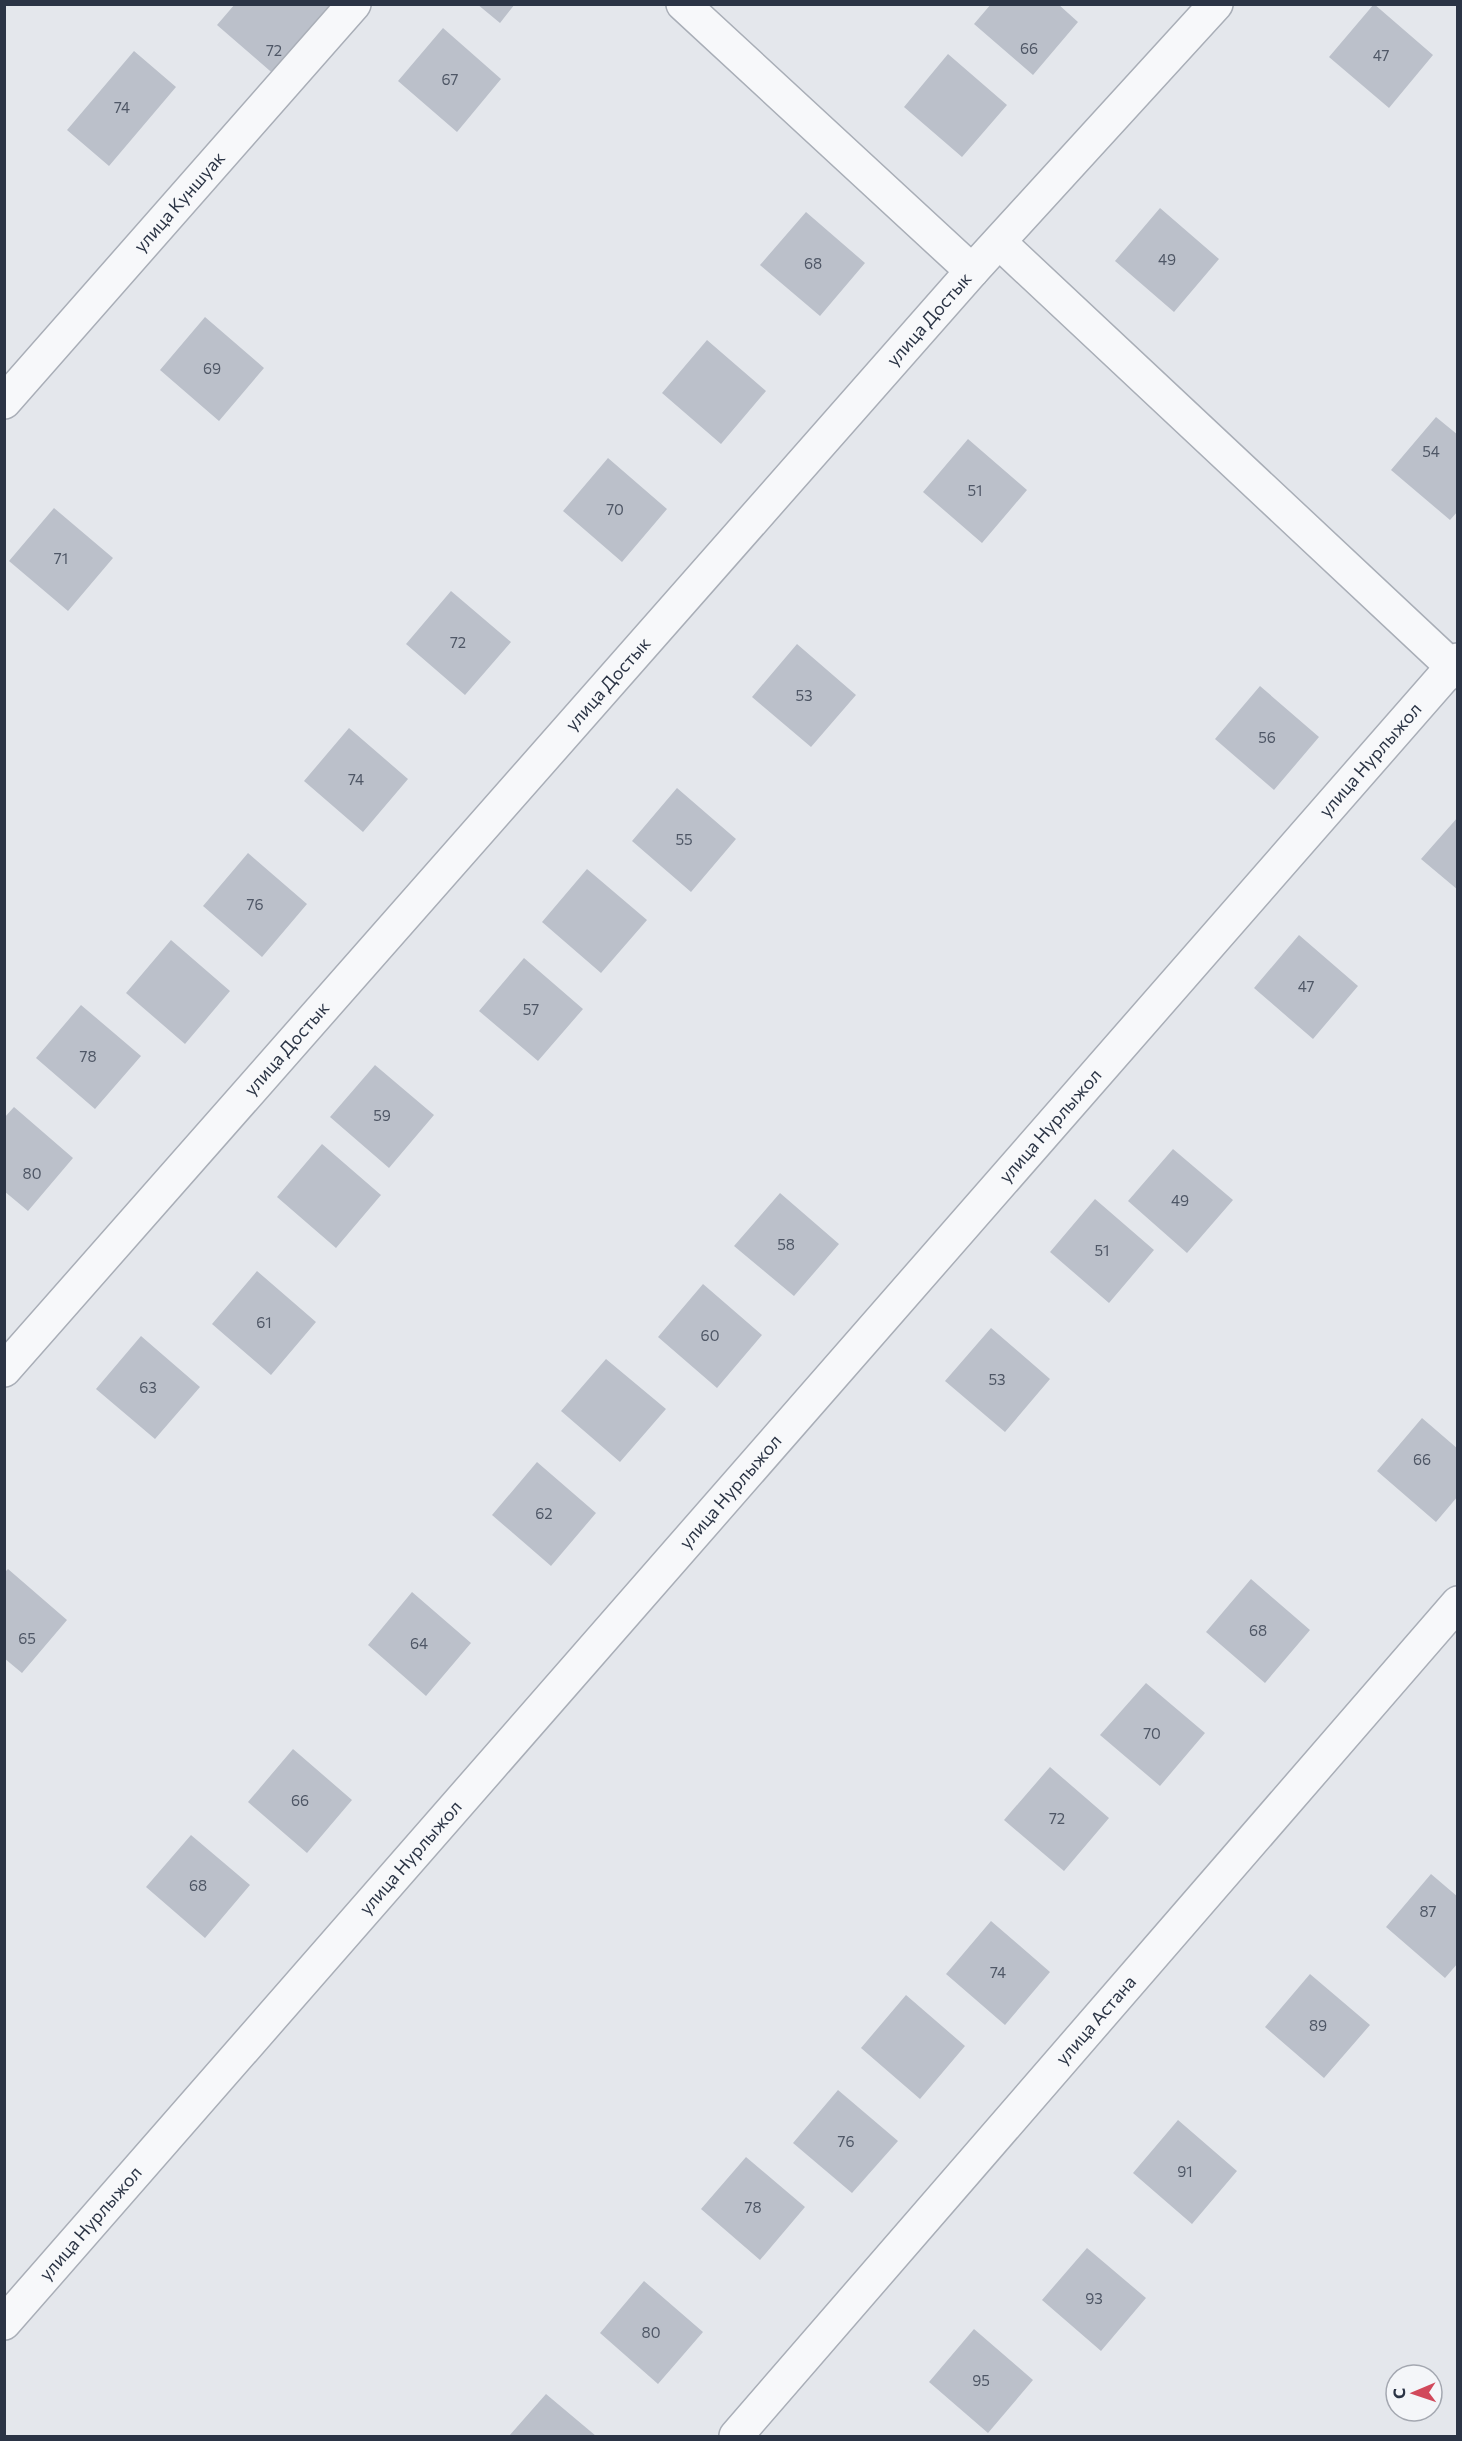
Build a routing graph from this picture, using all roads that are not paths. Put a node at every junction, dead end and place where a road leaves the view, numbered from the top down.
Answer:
1 (354, 4) edge
2 (683, 4) edge
3 (1216, 4) edge
4 (999, 242) junction
5 (972, 271) junction
6 (4, 402) edge
7 (1456, 666) edge
8 (4, 1370) edge
9 (1458, 1603) edge
10 (4, 2323) edge
11 (736, 2436) edge

1 - 6 street, улица Куншуак
2 - 5 street
3 - 4 street, улица Достык
4 - 5 street, улица Достык
4 - 7 street
5 - 8 street, улица Достык
7 - 10 street, улица Нурлыжол
9 - 11 street, улица Астана

